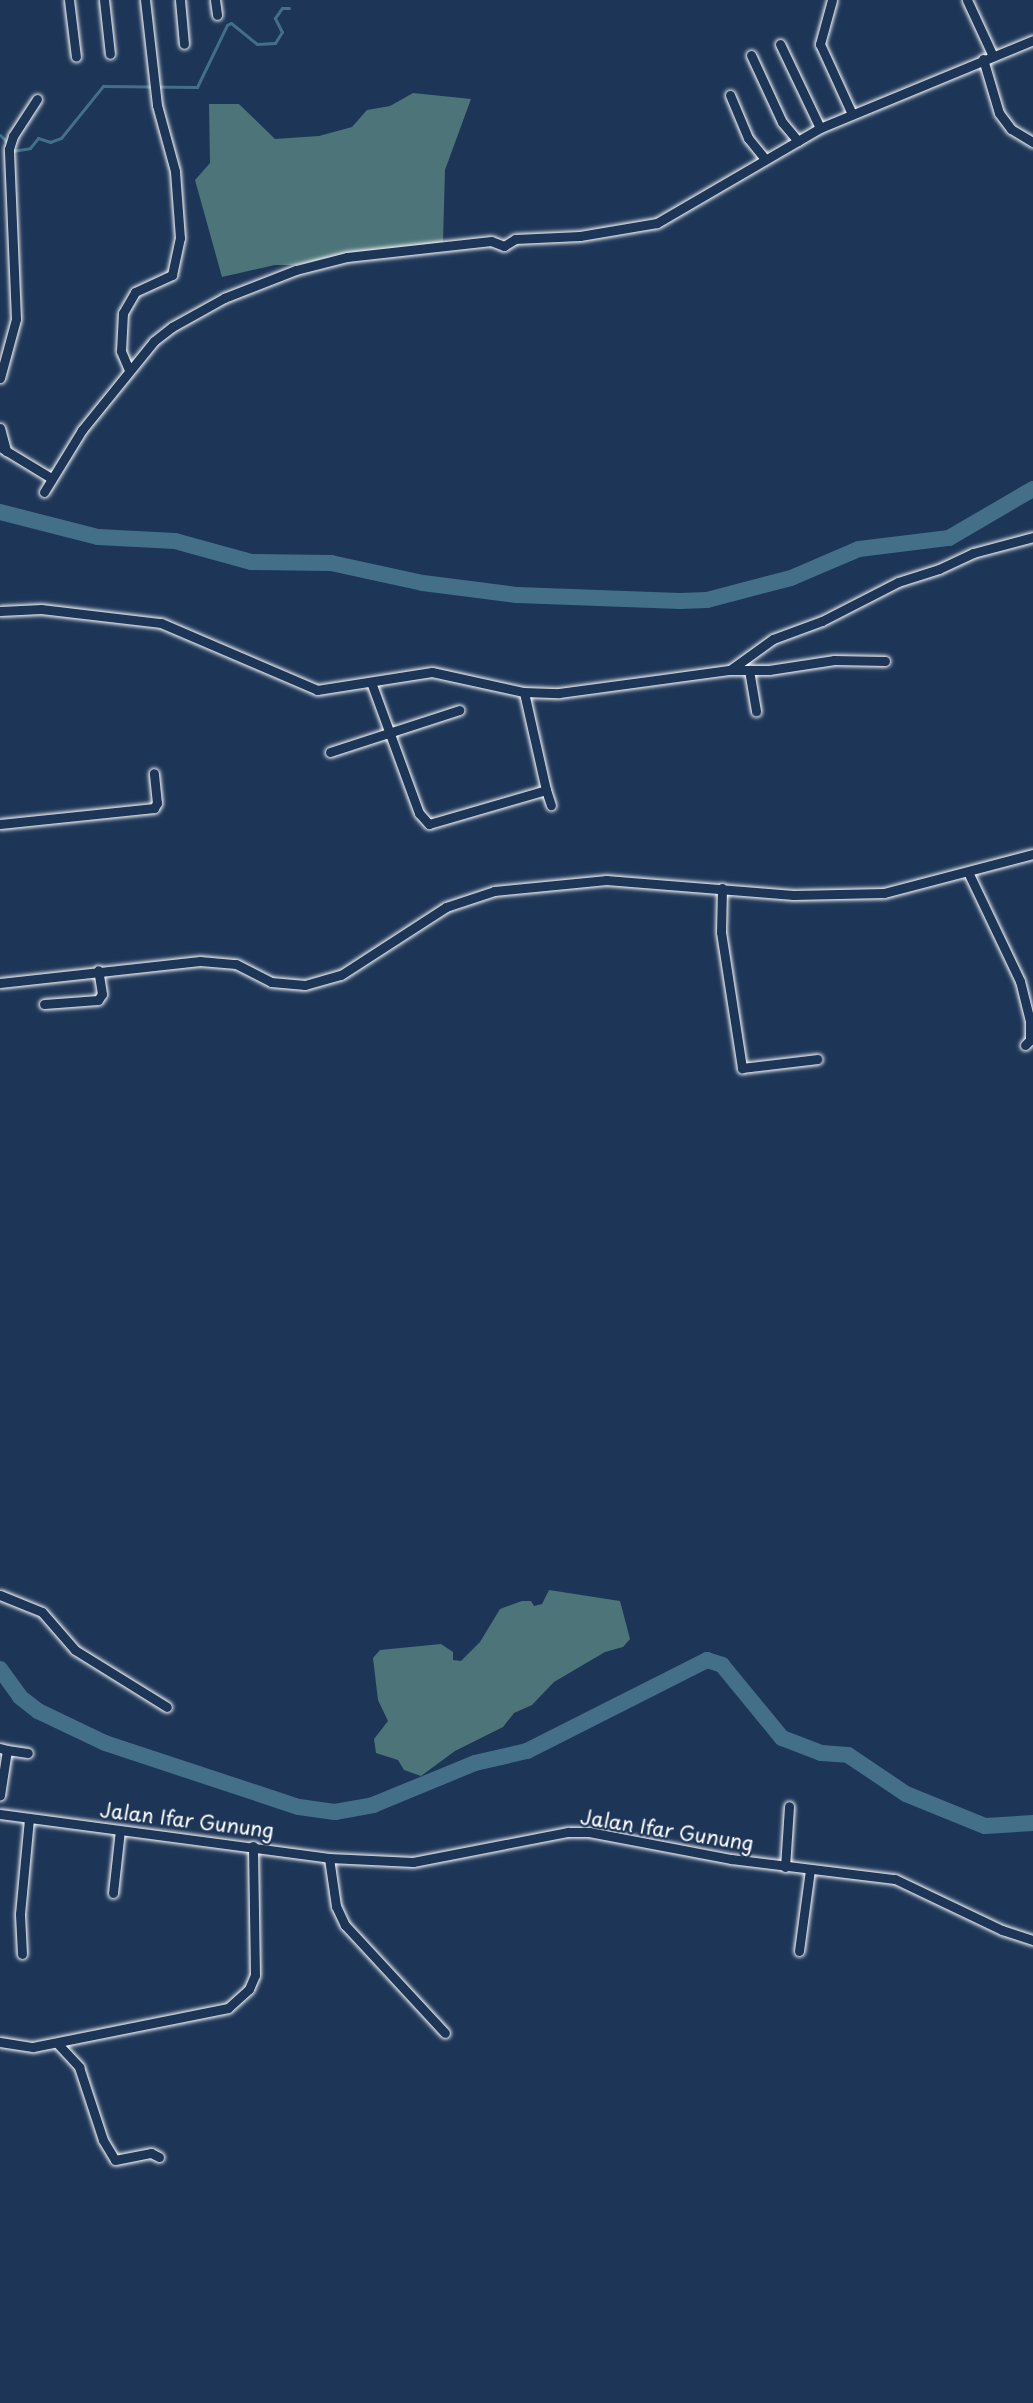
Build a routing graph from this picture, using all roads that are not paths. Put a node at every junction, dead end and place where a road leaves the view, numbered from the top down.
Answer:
1 (69, 0) edge
2 (104, 0) edge
3 (145, 0) edge
4 (180, 0) edge
5 (215, 0) edge
6 (832, 0) edge
7 (967, 0) edge
8 (217, 15) dead end
9 (1033, 40) edge
10 (184, 44) dead end
11 (780, 44) dead end
12 (110, 54) dead end
13 (992, 54) junction
14 (751, 55) dead end
15 (76, 57) dead end
16 (983, 59) junction
17 (730, 95) dead end
18 (37, 99) dead end
19 (852, 114) junction
20 (820, 128) junction
21 (798, 141) junction
22 (1033, 142) edge
23 (764, 158) junction
24 (129, 370) junction
25 (0, 378) edge
26 (0, 428) edge
27 (3, 449) edge
28 (51, 478) junction
29 (44, 492) dead end
30 (1033, 537) edge
31 (0, 611) edge
32 (885, 661) dead end
33 (729, 670) junction
34 (749, 670) junction
35 (371, 682) junction
36 (524, 692) junction
37 (459, 710) dead end
38 (756, 711) dead end
39 (390, 734) junction
40 (330, 752) dead end
41 (154, 773) dead end
42 (546, 790) junction
43 (550, 805) dead end
44 (0, 825) edge
45 (1033, 854) edge
46 (968, 872) junction
47 (722, 888) junction
48 (98, 970) junction
49 (0, 983) edge
50 (44, 1004) dead end
51 (1025, 1045) dead end
52 (818, 1059) dead end
53 (0, 1595) edge
54 (168, 1707) dead end
55 (3, 1749) edge
56 (28, 1753) dead end
57 (0, 1795) edge
58 (789, 1806) dead end
59 (0, 1814) edge
60 (29, 1818) junction
61 (120, 1830) junction
62 (253, 1846) junction
63 (329, 1858) junction
64 (785, 1867) junction
65 (810, 1870) junction
66 (113, 1893) dead end
67 (1033, 1940) edge
68 (799, 1951) dead end
69 (22, 1954) dead end
70 (445, 2033) dead end
71 (0, 2042) edge
72 (57, 2043) junction
73 (159, 2157) dead end

1 - 15 street
2 - 12 street
3 - 24 street
4 - 10 street
5 - 8 street
6 - 19 street
7 - 13 street
9 - 13 street
11 - 20 street
13 - 16 street
14 - 21 street
16 - 19 street
16 - 22 street
17 - 23 street
18 - 25 street
19 - 20 street
20 - 21 street
21 - 23 street
23 - 24 street
24 - 28 street
26 - 27 street
27 - 28 street
28 - 29 street
30 - 33 street
31 - 35 street
32 - 34 street
33 - 34 street
33 - 36 street
34 - 38 street
35 - 36 street
35 - 39 street
36 - 42 street
37 - 39 street
39 - 40 street
39 - 42 street
41 - 44 street
42 - 43 street
45 - 46 street
46 - 47 street
46 - 51 street
47 - 48 street
47 - 52 street
48 - 49 street
48 - 50 street
53 - 54 street
55 - 56 street
55 - 57 street
58 - 64 street
59 - 60 street, Jalan Ifar Gunung
60 - 61 street, Jalan Ifar Gunung
60 - 69 street
61 - 62 street, Jalan Ifar Gunung
61 - 66 street
62 - 63 street, Jalan Ifar Gunung
62 - 72 street
63 - 64 street, Jalan Ifar Gunung
63 - 70 street
64 - 65 street, Jalan Ifar Gunung
65 - 67 street, Jalan Ifar Gunung
65 - 68 street
71 - 72 street
72 - 73 street

